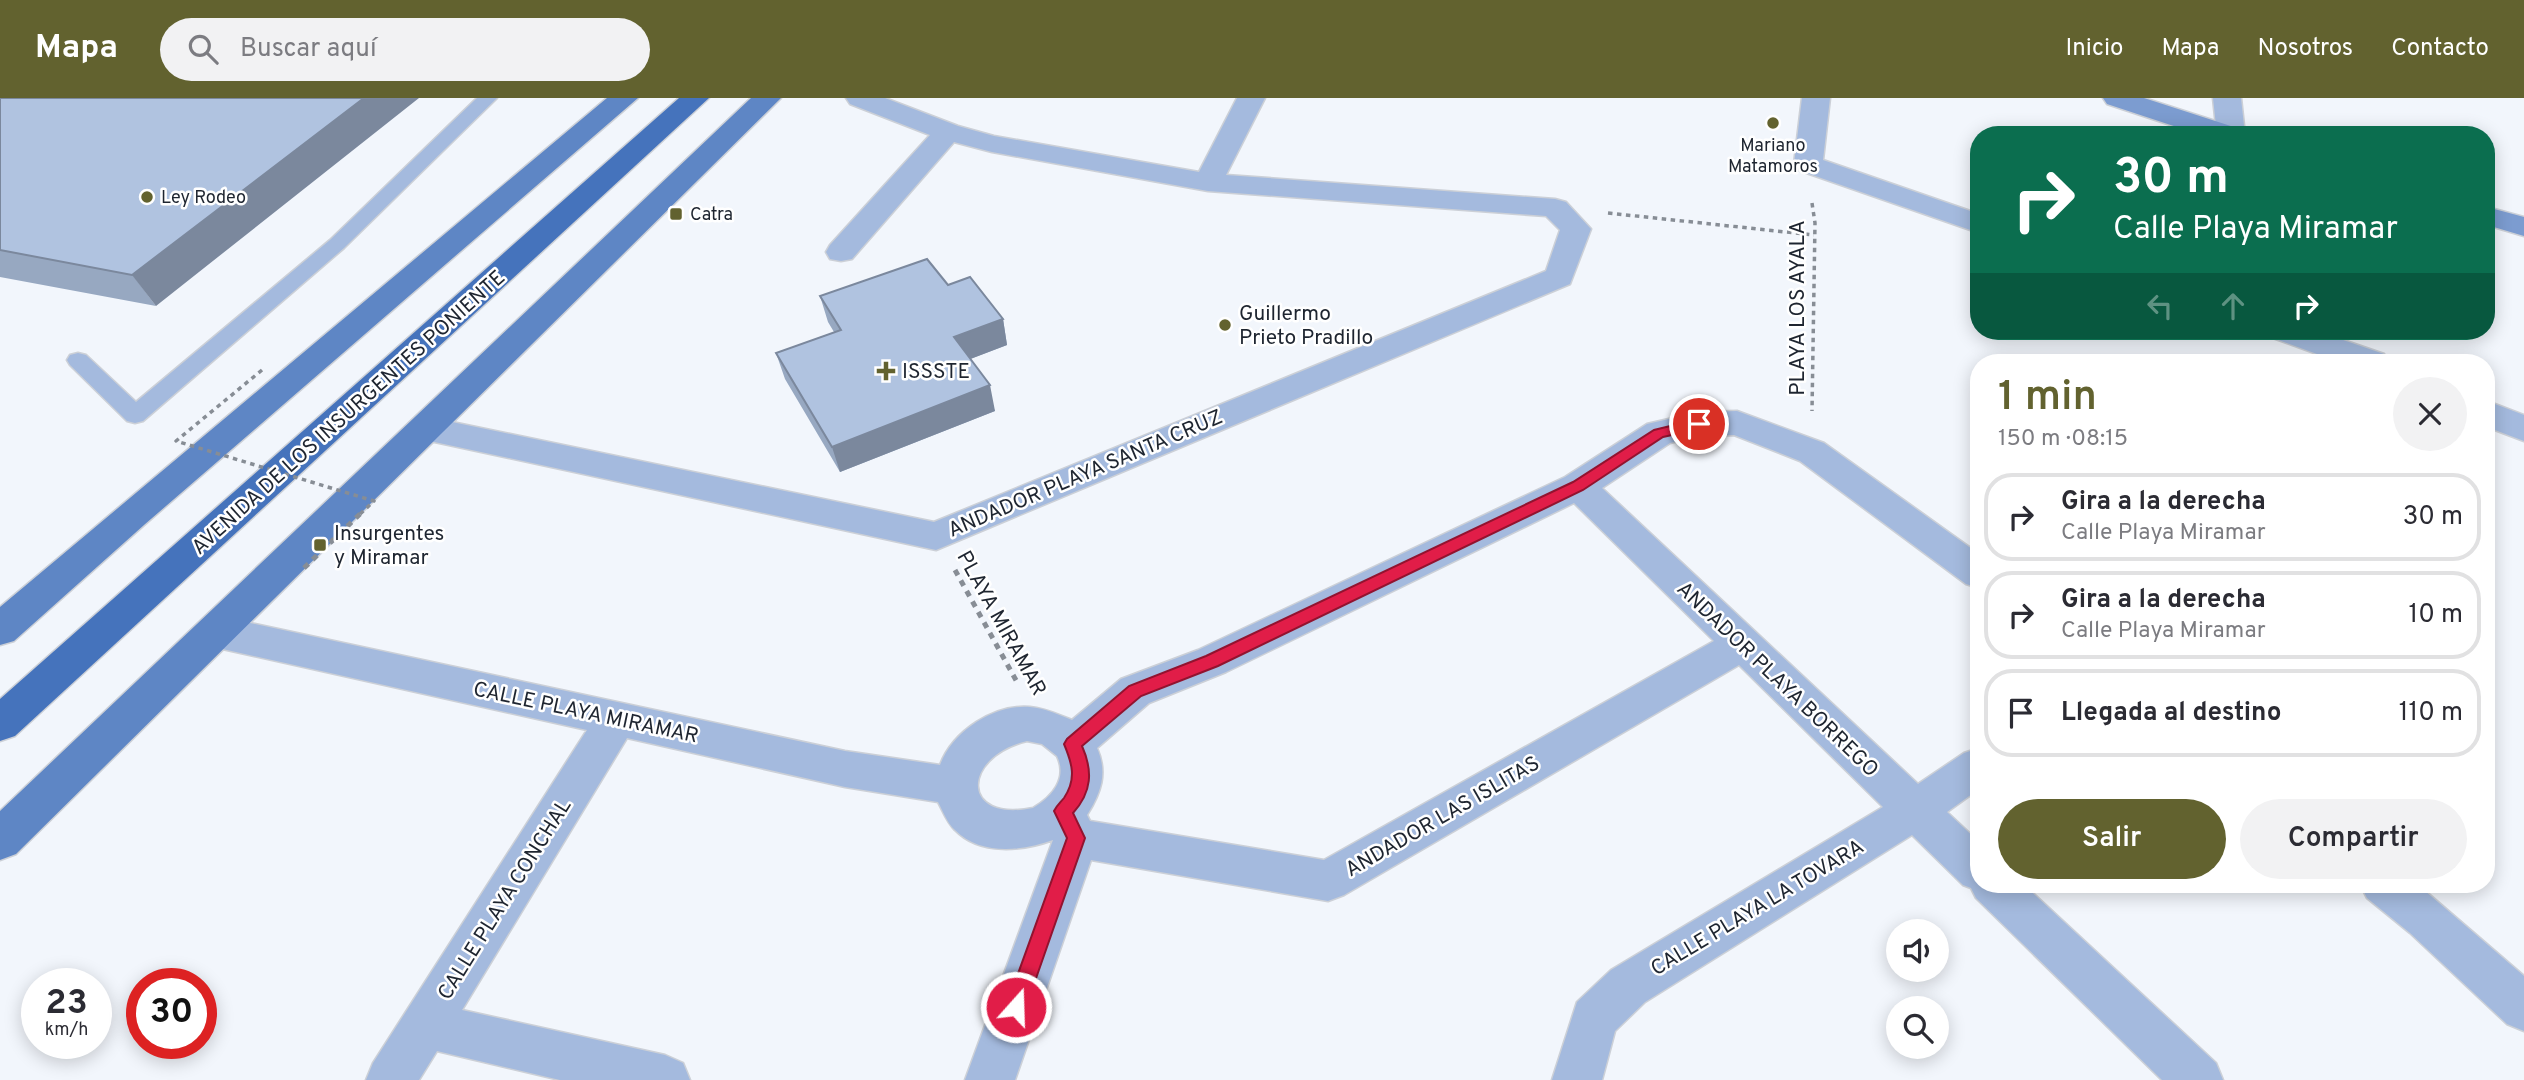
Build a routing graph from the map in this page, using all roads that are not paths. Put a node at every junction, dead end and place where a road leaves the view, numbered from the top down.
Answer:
1 (488, 98) edge
2 (625, 98) edge
3 (695, 98) edge
4 (767, 98) edge
5 (860, 98) edge
6 (1251, 98) edge
7 (1816, 98) edge
8 (2118, 98) edge
9 (2227, 98) edge
10 (2204, 126) edge
11 (2230, 126) edge
12 (947, 132) junction
13 (1208, 182) junction
14 (2495, 218) edge
15 (1970, 221) edge
16 (2524, 227) edge
17 (841, 252) dead end
18 (2310, 340) edge
19 (2350, 354) edge
20 (78, 360) dead end
21 (2495, 416) edge
22 (428, 429) junction
23 (2524, 429) edge
24 (1578, 486) junction
25 (1970, 566) edge
26 (0, 630) edge
27 (218, 632) junction
28 (1742, 644) junction
29 (617, 718) junction
30 (0, 724) edge
31 (1057, 735) junction
32 (1970, 772) edge
33 (956, 786) junction
34 (1915, 810) junction
35 (1069, 825) junction
36 (0, 840) edge
37 (1970, 862) edge
38 (2001, 893) edge
39 (2394, 893) edge
40 (2524, 1008) edge
41 (425, 1025) junction
42 (391, 1080) edge
43 (666, 1080) edge
44 (990, 1080) edge
45 (1577, 1080) edge
46 (2198, 1080) edge

1 - 20 lane
2 - 26 main road
3 - 30 highway, AVENIDA DE LOS INSURGENTES PONIENTE
4 - 22 main road
5 - 12 street
6 - 13 street
7 - 15 street
8 - 10 street
9 - 11 street
12 - 13 street
12 - 17 street
13 - 22 street, ANDADOR PLAYA SANTA CRUZ
14 - 16 street
18 - 19 street
21 - 23 street
22 - 27 main road
24 - 25 street
24 - 28 street, ANDADOR PLAYA BORREGO
24 - 31 street
27 - 29 street, CALLE PLAYA MIRAMAR
27 - 36 main road
28 - 34 street, ANDADOR PLAYA BORREGO
28 - 35 street, ANDADOR LAS ISLITAS
29 - 33 street, CALLE PLAYA MIRAMAR
29 - 41 street, CALLE PLAYA CONCHAL
31 - 33 street
31 - 35 street
32 - 34 street, CALLE PLAYA LA TOVARA
33 - 35 street
34 - 37 street, ANDADOR PLAYA BORREGO
34 - 45 street, CALLE PLAYA LA TOVARA
35 - 44 street
38 - 46 street
39 - 40 street
41 - 42 street, CALLE PLAYA CONCHAL
41 - 43 street

